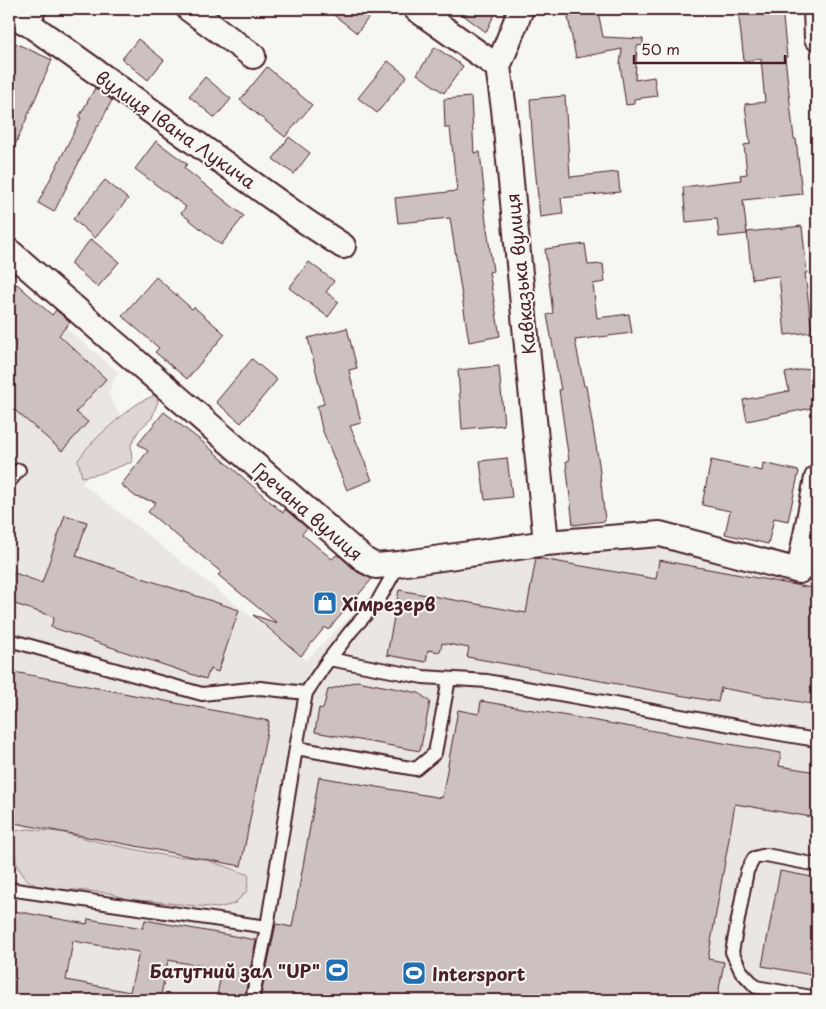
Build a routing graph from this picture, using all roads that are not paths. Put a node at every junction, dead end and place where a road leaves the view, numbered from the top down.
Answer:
1 (189, 9) edge
2 (416, 9) edge
3 (521, 9) edge
4 (816, 9) edge
5 (9, 12) edge
6 (36, 18) edge
7 (817, 38) edge
8 (253, 56) dead end
9 (498, 67) junction
10 (343, 246) dead end
11 (9, 251) edge
12 (18, 470) dead end
13 (817, 478) edge
14 (9, 482) edge
15 (546, 543) junction
16 (399, 564) junction
17 (808, 572) edge
18 (9, 640) edge
19 (329, 659) junction
20 (449, 679) junction
21 (306, 693) junction
22 (817, 740) edge
23 (296, 748) junction
24 (817, 866) edge
25 (9, 889) edge
26 (267, 927) junction
27 (817, 998) edge
28 (252, 1000) edge

1 - 8 street
2 - 9 street
3 - 9 street, Кавказька вулиця
4 - 7 street
5 - 6 street, вулиця Івана Лукича
6 - 10 street, вулиця Івана Лукича
9 - 15 street, Кавказька вулиця
11 - 16 street, Гречана вулиця
12 - 14 lane
13 - 17 street
15 - 16 street, Гречана вулиця
15 - 17 street, Гречана вулиця
16 - 19 lane
18 - 21 lane
19 - 20 lane
19 - 21 lane
20 - 22 lane
20 - 23 lane
21 - 23 lane
23 - 26 lane
24 - 27 lane
25 - 26 lane
26 - 28 lane

